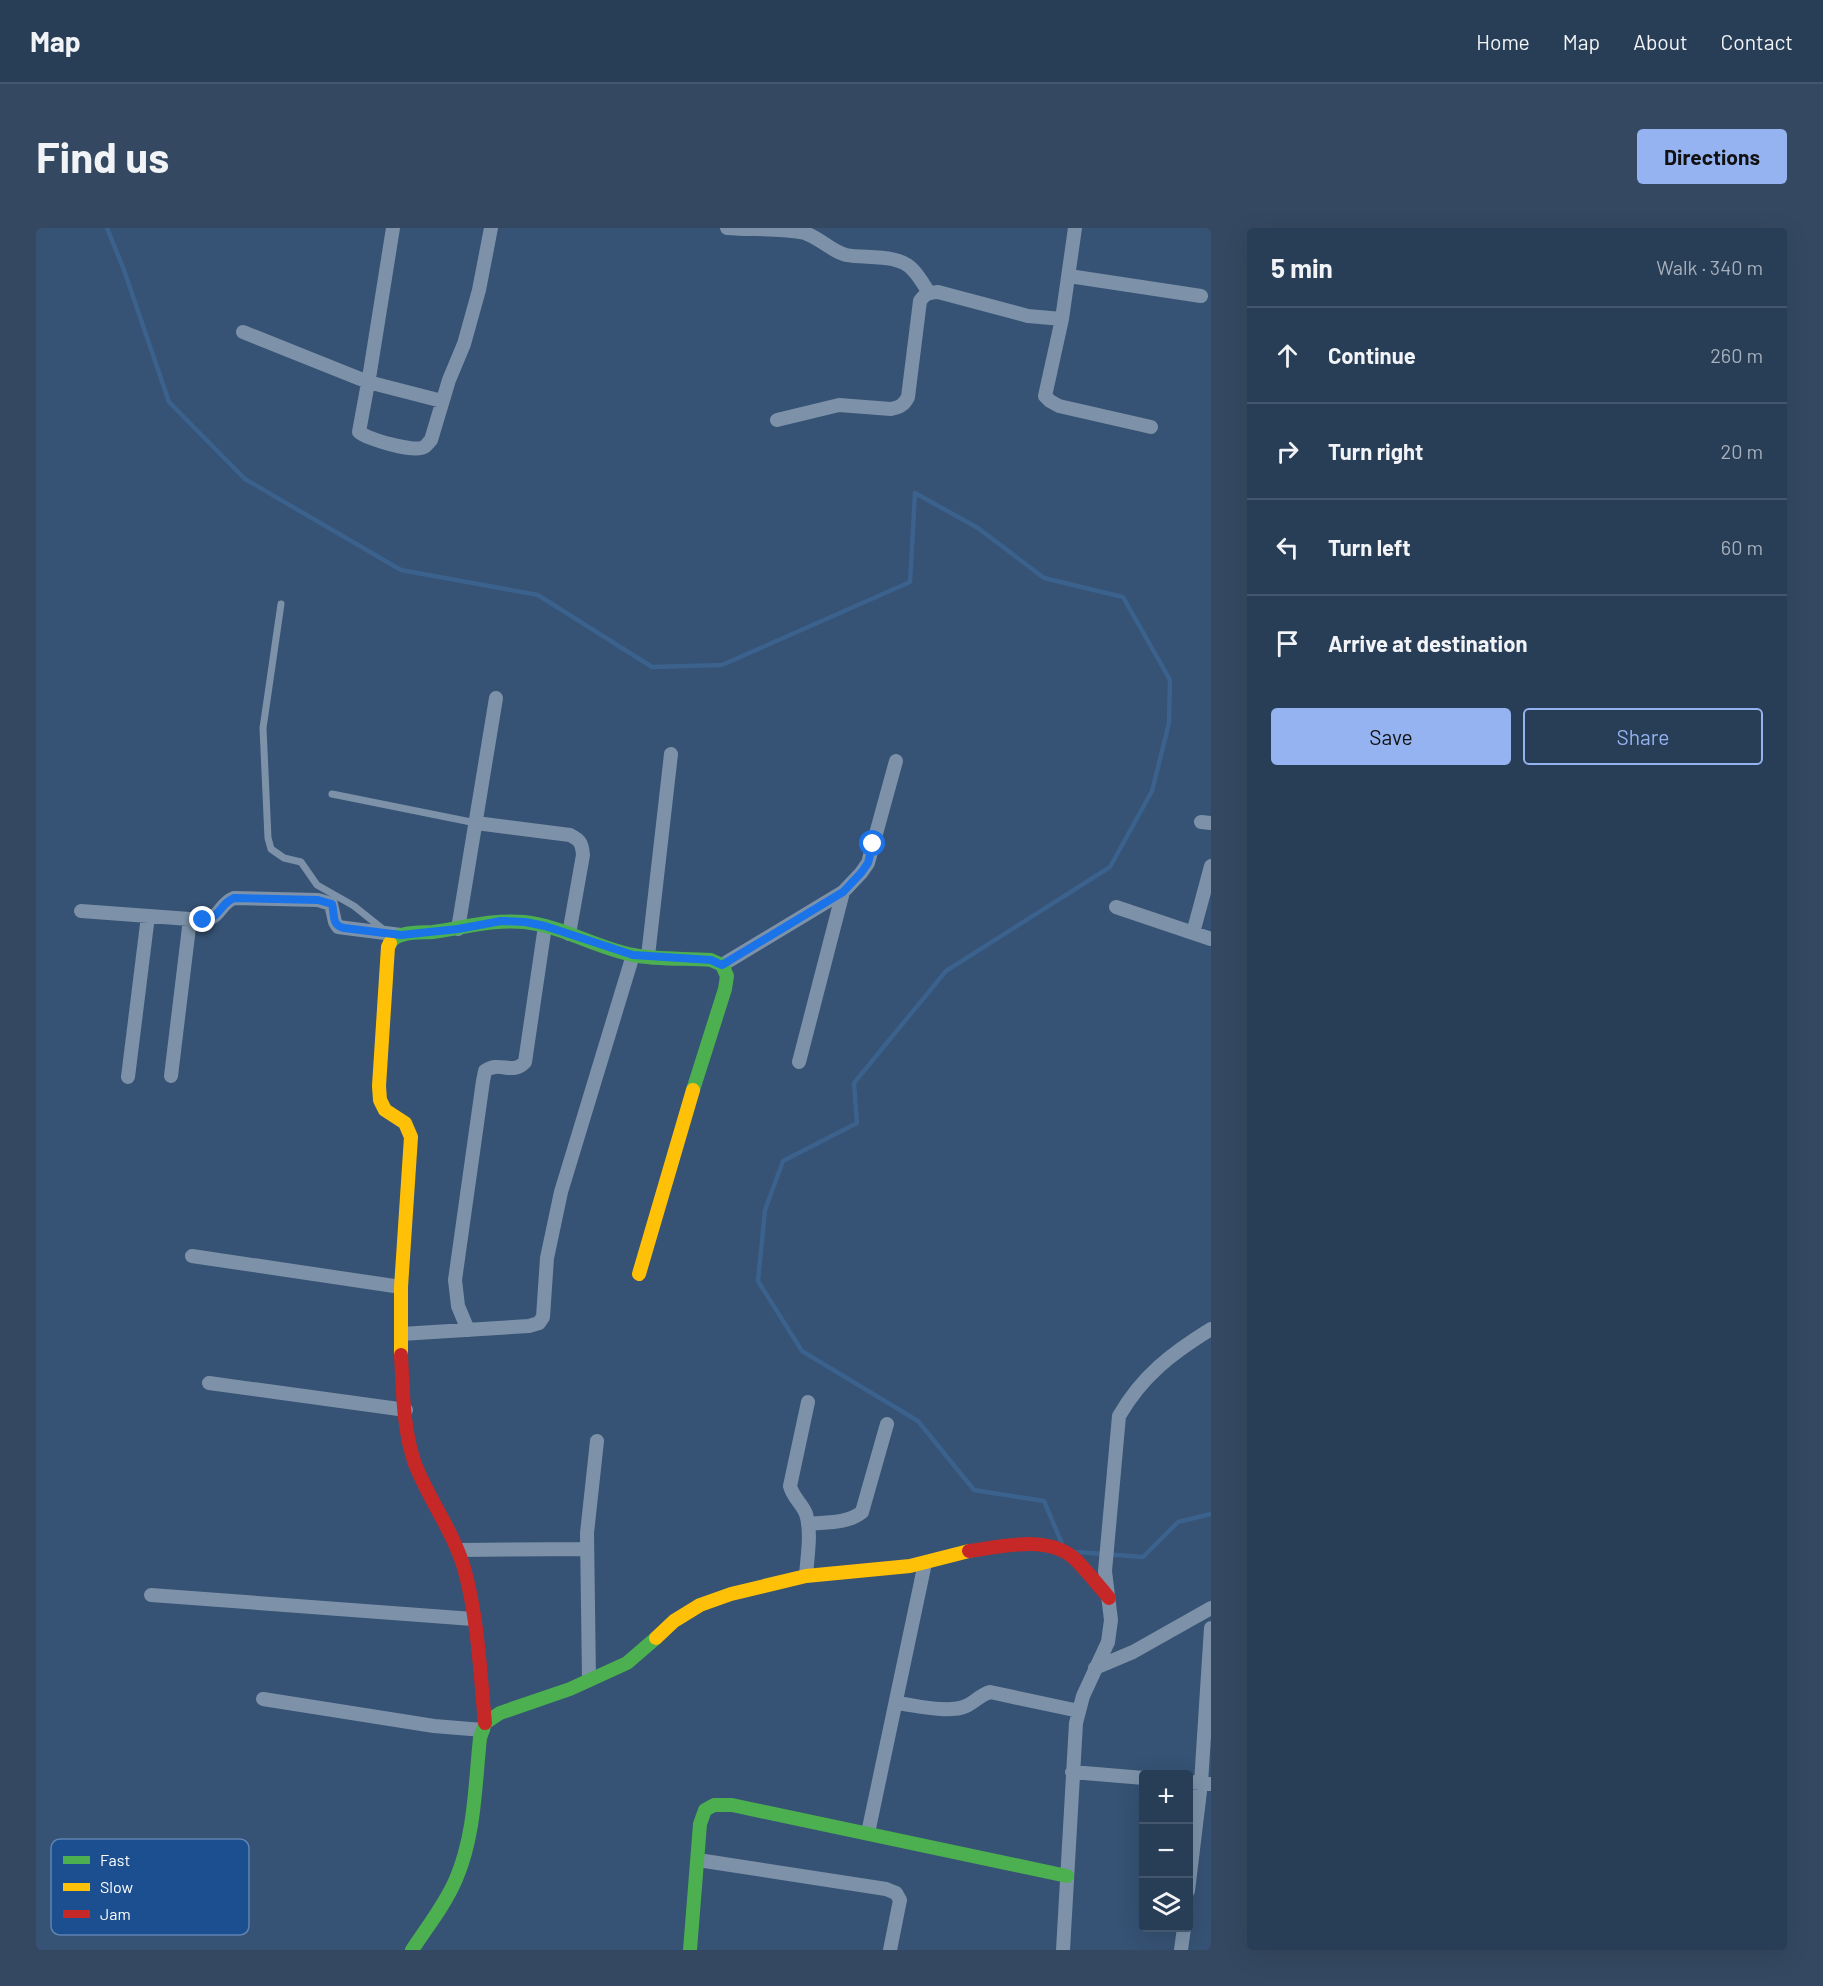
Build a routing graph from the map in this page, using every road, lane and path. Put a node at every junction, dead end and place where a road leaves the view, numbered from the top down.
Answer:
1 (393, 228) edge
2 (491, 228) edge
3 (727, 228) edge
4 (1075, 228) edge
5 (1069, 276) junction
6 (929, 292) junction
7 (1201, 297) dead end
8 (1062, 319) junction
9 (243, 332) dead end
10 (368, 382) junction
11 (442, 401) junction
12 (777, 420) dead end
13 (1151, 427) dead end
14 (281, 604) dead end
15 (496, 698) dead end
16 (671, 754) dead end
17 (896, 760) dead end
18 (332, 794) dead end
19 (476, 823) junction
20 (1211, 867) edge
21 (843, 892) junction
22 (1116, 907) dead end
23 (81, 911) dead end
24 (147, 916) junction
25 (190, 919) junction
26 (545, 926) junction
27 (458, 929) junction
28 (1193, 933) junction
29 (395, 934) junction
30 (569, 934) junction
31 (1211, 939) edge
32 (633, 955) junction
33 (648, 956) junction
34 (722, 965) junction
35 (799, 1062) dead end
36 (171, 1076) dead end
37 (128, 1077) dead end
38 (192, 1256) dead end
39 (639, 1274) dead end
40 (401, 1287) junction
41 (1211, 1329) edge
42 (468, 1330) junction
43 (401, 1334) junction
44 (209, 1383) dead end
45 (808, 1402) dead end
46 (406, 1410) junction
47 (887, 1424) dead end
48 (597, 1441) dead end
49 (808, 1524) junction
50 (458, 1550) junction
51 (587, 1550) junction
52 (925, 1563) junction
53 (806, 1576) junction
54 (151, 1595) dead end
55 (1109, 1598) junction
56 (1211, 1608) edge
57 (473, 1619) junction
58 (1211, 1628) edge
59 (1095, 1668) junction
60 (589, 1680) junction
61 (263, 1699) dead end
62 (896, 1703) junction
63 (1079, 1711) junction
64 (484, 1726) junction
65 (1072, 1772) junction
66 (1139, 1778) edge
67 (1200, 1783) edge
68 (868, 1833) junction
69 (698, 1860) junction
70 (1067, 1876) junction
71 (1189, 1878) edge
72 (1183, 1932) edge
73 (412, 1950) edge
74 (690, 1950) edge
75 (890, 1950) edge
76 (1066, 1950) edge
77 (1181, 1950) edge

1 - 10 street
2 - 11 street
3 - 6 street
4 - 5 street
5 - 7 street
5 - 8 street
6 - 8 street
6 - 12 street
8 - 13 street
9 - 10 street
10 - 11 street
10 - 11 street
14 - 29 lane
15 - 19 street
16 - 33 street
17 - 21 street
18 - 19 lane
19 - 27 street
19 - 30 street
20 - 28 street
21 - 34 street
21 - 35 street
22 - 28 street
23 - 24 street
24 - 25 street
24 - 37 street
25 - 29 street
25 - 36 street
26 - 27 street
26 - 30 street
26 - 42 street
27 - 29 street
28 - 31 street
29 - 40 street
30 - 32 street
32 - 33 street
32 - 42 street
33 - 34 street
34 - 39 street
38 - 40 street
40 - 43 street
41 - 55 street
42 - 43 street
43 - 46 street
44 - 46 street
45 - 49 street
46 - 50 street
47 - 49 street
48 - 51 street
49 - 53 street
50 - 51 street
50 - 57 street
51 - 60 street
52 - 53 street
52 - 55 street
52 - 62 street
53 - 60 street
54 - 57 street
55 - 59 street
56 - 59 street
57 - 64 street
58 - 67 street
59 - 63 street
60 - 64 street
61 - 64 street
62 - 63 street
62 - 68 street
63 - 65 street
64 - 73 street
65 - 66 street
65 - 70 street
67 - 71 street
68 - 69 street
68 - 70 street
69 - 74 street
69 - 75 street
70 - 76 street
72 - 77 street

